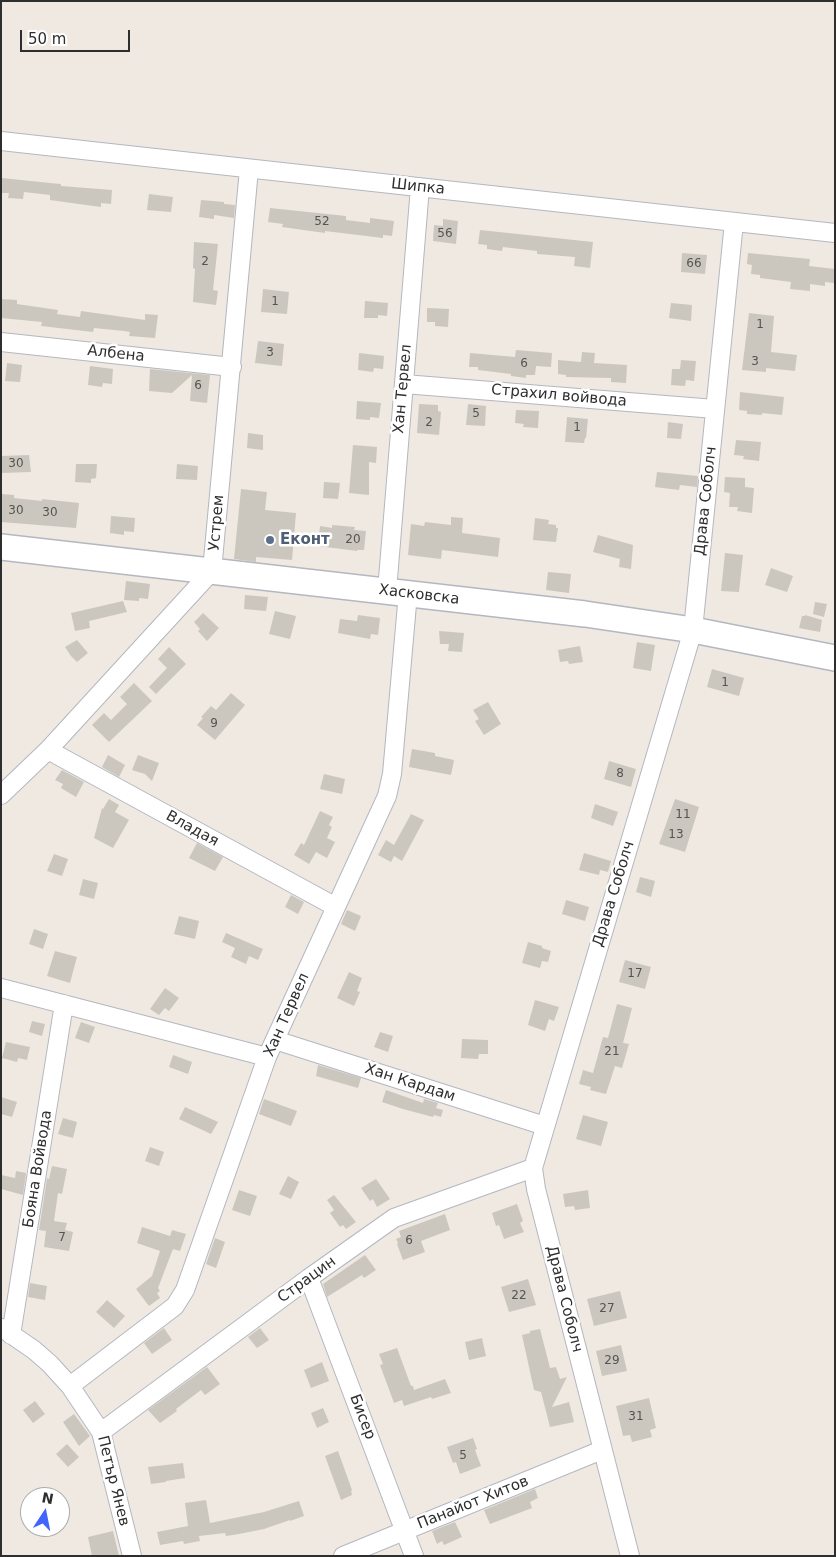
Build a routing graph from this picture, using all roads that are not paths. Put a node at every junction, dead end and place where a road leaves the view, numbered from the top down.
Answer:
1 (1, 141) edge
2 (249, 169) junction
3 (420, 188) junction
4 (734, 222) junction
5 (835, 233) edge
6 (1, 342) edge
7 (232, 367) junction
8 (404, 384) junction
9 (715, 409) junction
10 (1, 547) edge
11 (212, 571) junction
12 (398, 592) junction
13 (692, 630) junction
14 (835, 658) edge
15 (48, 750) junction
16 (1, 795) edge
17 (336, 907) junction
18 (1, 988) edge
19 (64, 1004) junction
20 (275, 1040) junction
21 (267, 1057) junction
22 (545, 1126) junction
23 (533, 1168) junction
24 (309, 1278) junction
25 (6, 1331) edge
26 (70, 1386) junction
27 (102, 1432) junction
28 (602, 1450) junction
29 (405, 1530) junction
30 (132, 1556) edge
31 (343, 1556) edge
32 (414, 1556) edge
33 (630, 1556) edge

1 - 2 street, Шипка
2 - 3 street, Шипка
2 - 7 street, Устрем
3 - 4 street, Шипка
3 - 8 street, Хан Тервел
4 - 5 street, Шипка
4 - 9 street, Драва Соболч
6 - 7 street, Албена
7 - 11 street, Устрем
8 - 9 street, Страхил войвода
8 - 12 street, Хан Тервел
9 - 13 street, Драва Соболч
10 - 11 street, Хасковска
11 - 12 street, Хасковска
11 - 15 street, Устрем
12 - 13 street, Хасковска
12 - 17 street, Хан Тервел
13 - 14 street, Хасковска
13 - 22 street, Драва Соболч
15 - 16 street, Устрем
15 - 17 street, Владая
17 - 20 street, Хан Тервел
18 - 19 street
19 - 21 street
19 - 25 street, Бояна Войвода
20 - 21 street, Хан Тервел
20 - 22 street, Хан Кардам
21 - 26 street, Хан Тервел
22 - 23 street, Драва Соболч
23 - 24 street, Страцин
23 - 28 street, Драва Соболч
24 - 27 street, Страцин
24 - 29 street, Бисер
25 - 26 street, Петър Янев
26 - 27 street, Петър Янев
27 - 30 street, Петър Янев
28 - 29 street, Панайот Хитов
28 - 33 street, Драва Соболч
29 - 31 street, Панайот Хитов
29 - 32 street, Бисер

